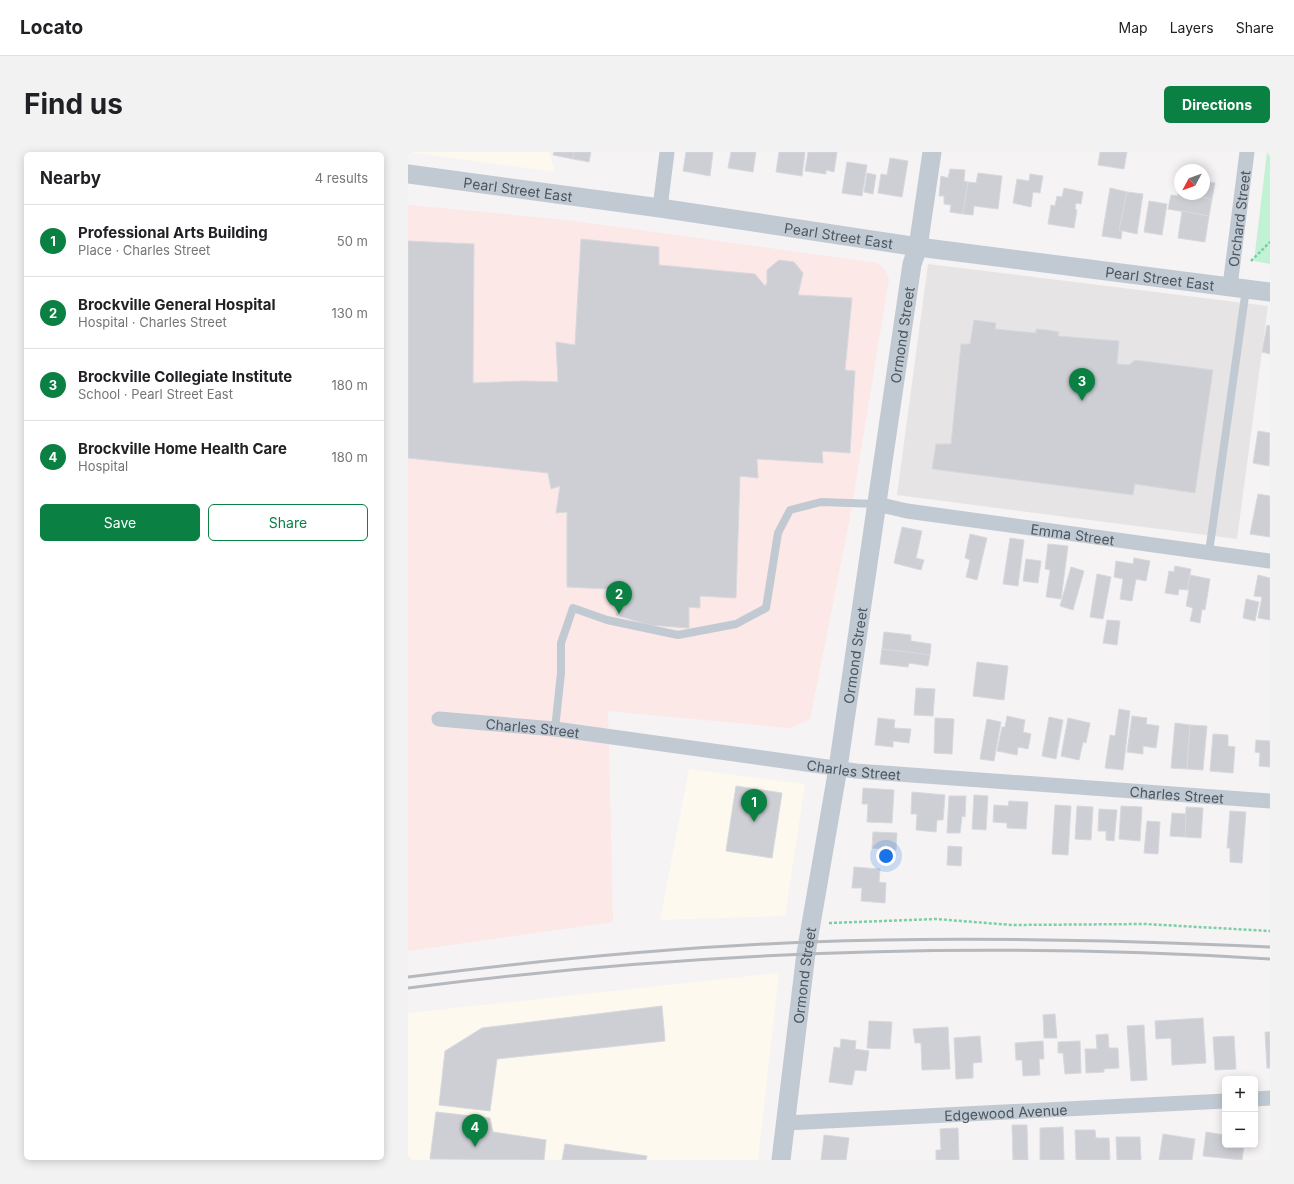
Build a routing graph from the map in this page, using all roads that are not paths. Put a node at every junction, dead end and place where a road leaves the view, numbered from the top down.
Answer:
1 (667, 152) edge
2 (932, 152) edge
3 (1246, 152) edge
4 (408, 174) edge
5 (660, 208) junction
6 (918, 247) junction
7 (1238, 287) junction
8 (1270, 292) edge
9 (877, 504) junction
10 (1208, 552) junction
11 (1270, 561) edge
12 (439, 719) dead end
13 (556, 729) junction
14 (838, 768) junction
15 (1270, 801) edge
16 (1270, 1098) edge
17 (1258, 1099) edge
18 (1222, 1101) edge
19 (786, 1123) junction
20 (781, 1160) edge

1 - 5 street
2 - 6 street, Ormond Street
3 - 7 street, Orchard Street
4 - 5 street, Pearl Street East
5 - 6 street, Pearl Street East
6 - 7 street, Pearl Street East
6 - 9 street, Ormond Street
7 - 8 street, Pearl Street East
7 - 10 lane
9 - 10 street, Emma Street
9 - 13 lane
9 - 14 street, Ormond Street
10 - 11 street, Emma Street
12 - 13 street, Charles Street
13 - 14 street, Charles Street
14 - 15 street, Charles Street
14 - 19 street, Ormond Street
16 - 17 street
18 - 19 street, Edgewood Avenue
19 - 20 street, Ormond Street

